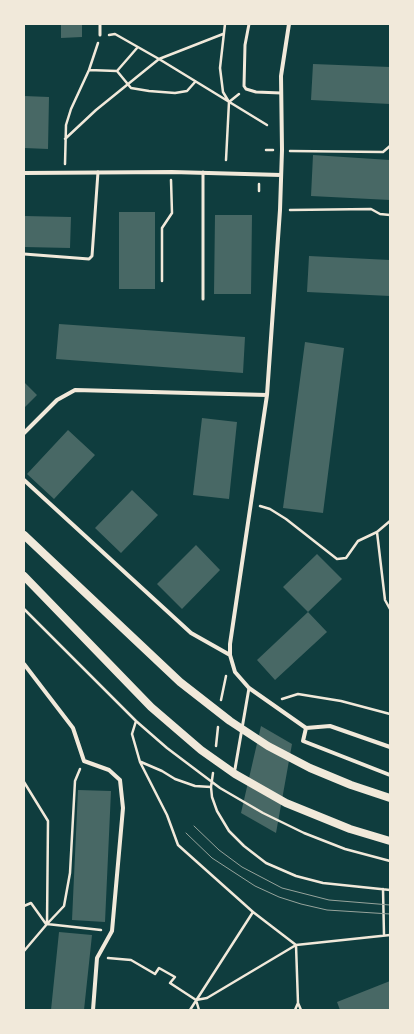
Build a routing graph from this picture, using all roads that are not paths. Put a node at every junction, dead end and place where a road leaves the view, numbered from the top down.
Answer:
1 (100, 24) edge
2 (249, 24) edge
3 (289, 24) edge
4 (100, 35) road end
5 (281, 93) junction
6 (98, 172) junction
7 (203, 172) junction
8 (24, 173) edge
9 (281, 175) junction
10 (24, 254) edge
11 (203, 299) dead end
12 (267, 395) junction
13 (24, 432) edge
14 (24, 480) edge
15 (24, 534) edge
16 (24, 576) edge
17 (230, 655) junction
18 (24, 664) edge
19 (249, 688) junction
20 (306, 728) junction
21 (390, 747) edge
22 (235, 769) dead end
23 (390, 775) edge
24 (390, 798) edge
25 (390, 841) edge
26 (92, 1010) edge

1 - 4 lane
2 - 5 lane
3 - 5 street
5 - 9 street
6 - 7 street
6 - 8 street
6 - 10 lane
7 - 9 street
7 - 11 lane
9 - 12 street
12 - 13 street
12 - 17 street
14 - 17 street
15 - 24 main road
16 - 25 main road
17 - 19 street
18 - 26 street
19 - 20 street
19 - 22 lane
20 - 21 street
20 - 23 street

